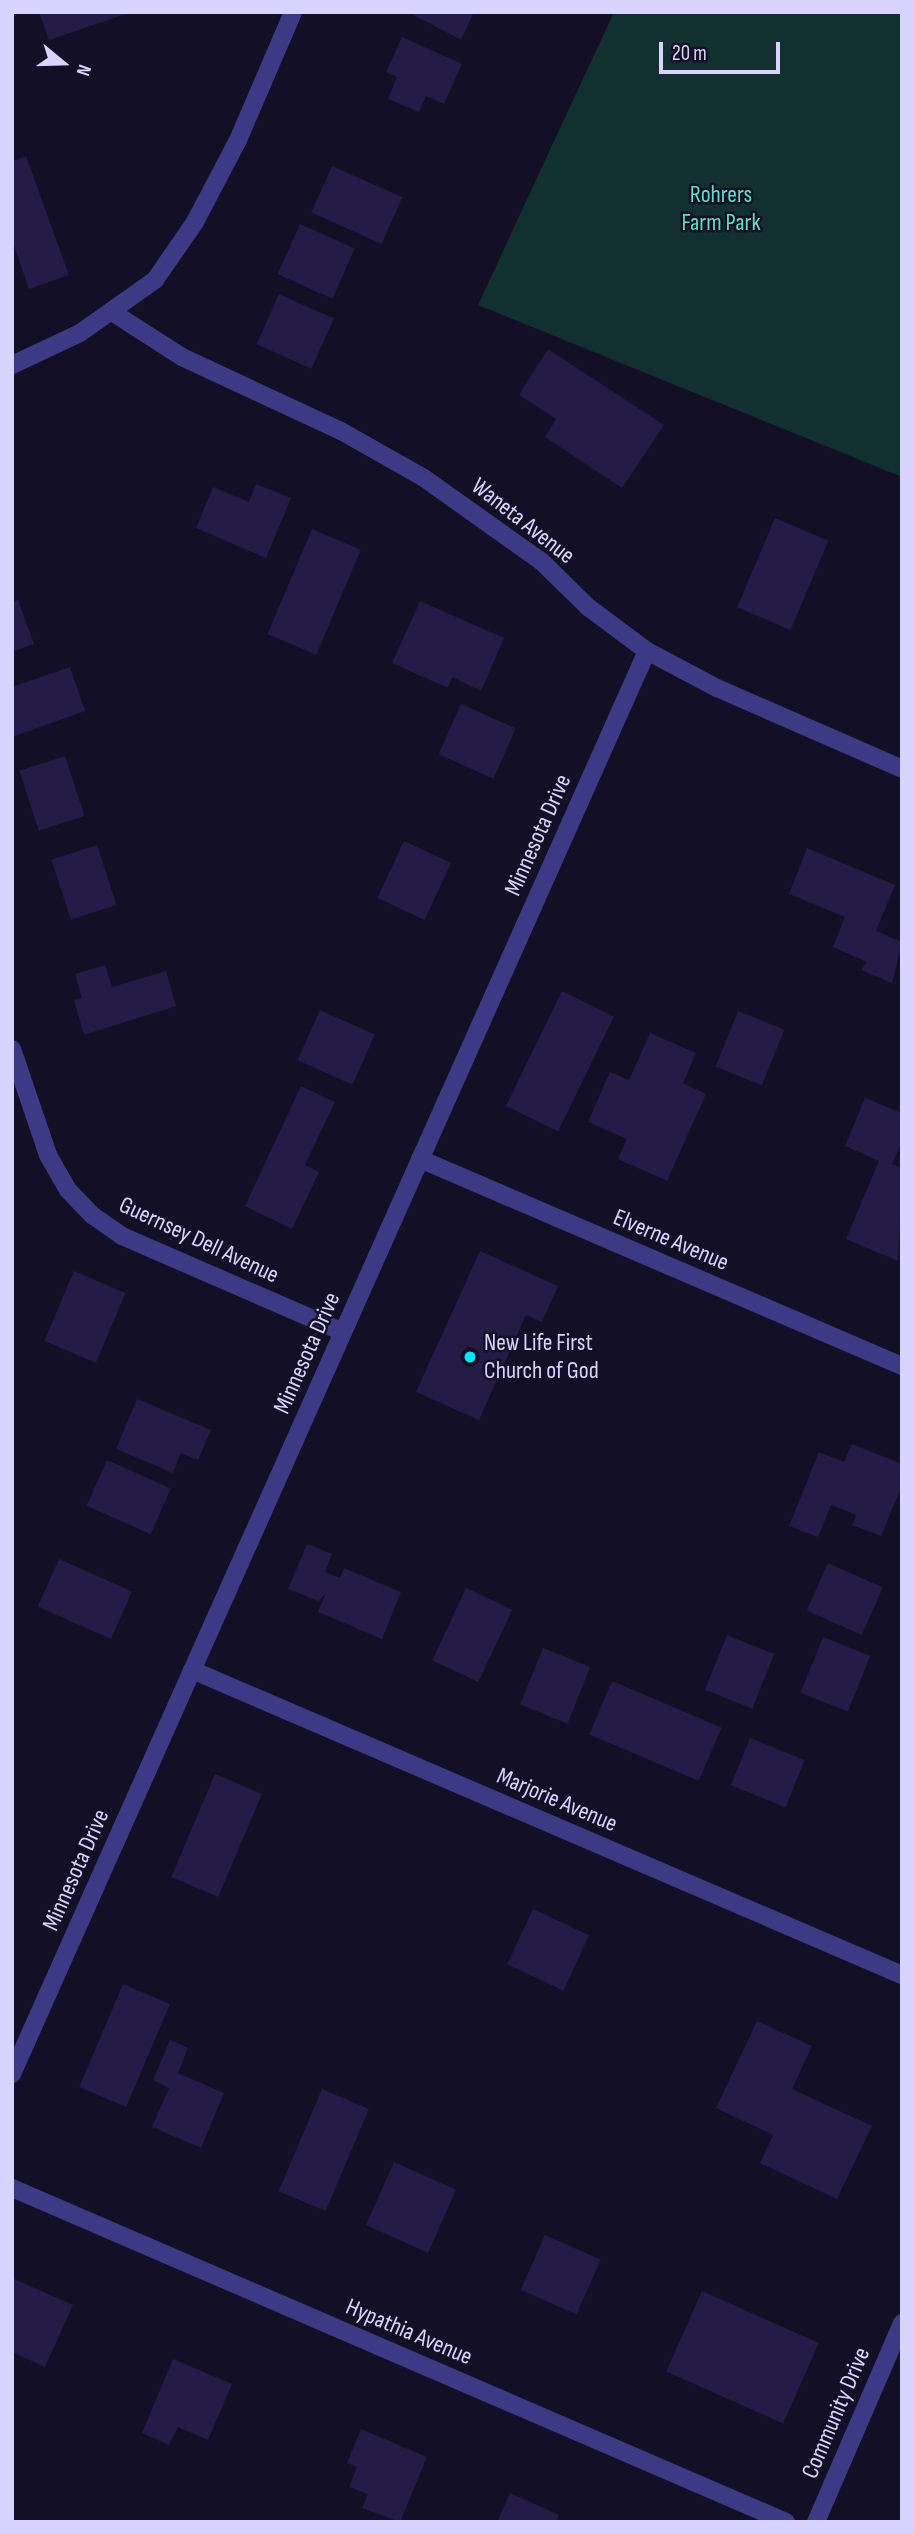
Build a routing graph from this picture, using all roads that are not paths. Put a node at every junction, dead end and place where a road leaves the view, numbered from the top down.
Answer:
1 (274, 12) edge
2 (293, 12) edge
3 (283, 34) junction
4 (113, 312) junction
5 (12, 365) edge
6 (647, 651) junction
7 (902, 769) edge
8 (12, 1049) edge
9 (420, 1159) junction
10 (343, 1332) junction
11 (902, 1366) edge
12 (192, 1670) junction
13 (902, 1975) edge
14 (12, 2074) edge
15 (12, 2188) edge
16 (902, 2323) edge
17 (786, 2522) edge
18 (816, 2522) edge

1 - 3 street
2 - 3 street
3 - 4 street
4 - 5 street
4 - 6 street, Waneta Avenue
6 - 7 street, Waneta Avenue
6 - 9 street, Minnesota Drive
8 - 10 street, Guernsey Dell Avenue
9 - 10 street, Minnesota Drive
9 - 11 street, Elverne Avenue
10 - 12 street, Minnesota Drive
12 - 13 street, Marjorie Avenue
12 - 14 street, Minnesota Drive
15 - 17 street, Hypathia Avenue
16 - 18 street, Community Drive

